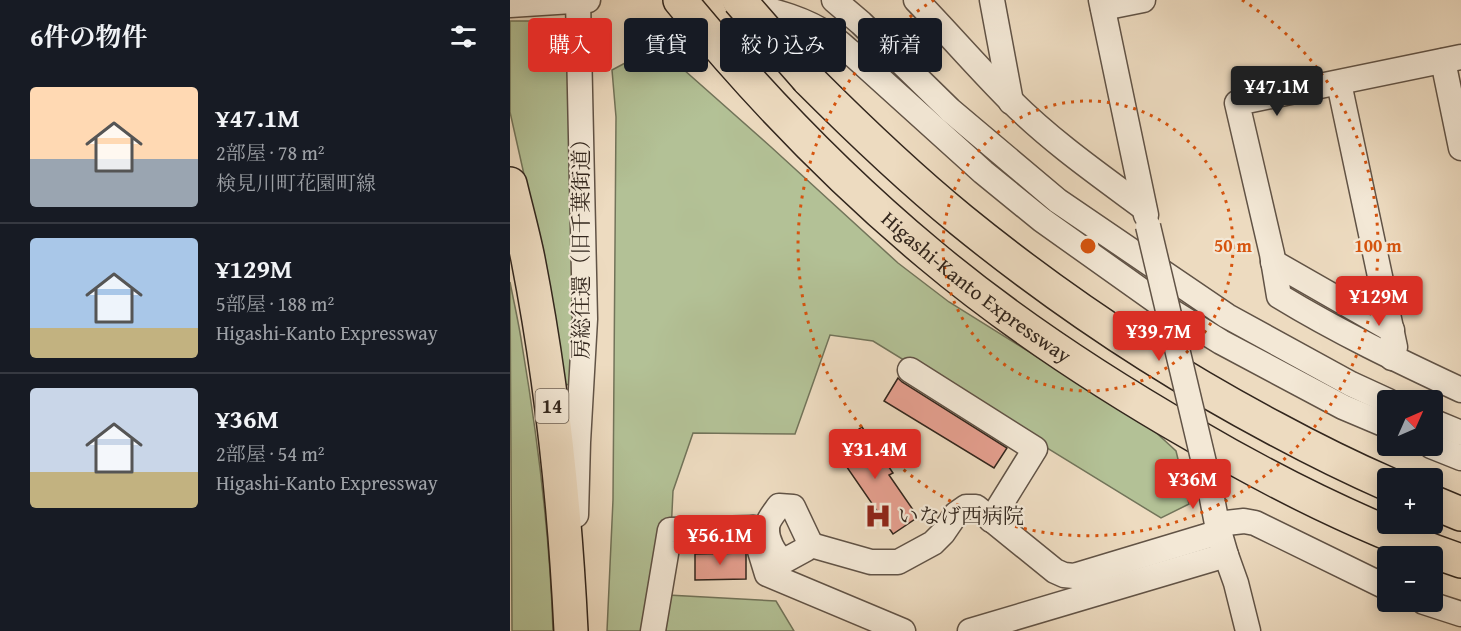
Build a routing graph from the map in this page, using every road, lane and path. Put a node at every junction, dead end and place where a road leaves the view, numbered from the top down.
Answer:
1 (578, 0) edge
2 (588, 0) edge
3 (680, 0) edge
4 (731, 0) edge
5 (738, 0) edge
6 (834, 0) edge
7 (916, 0) edge
8 (992, 0) edge
9 (1143, 0) edge
10 (1102, 4) edge
11 (510, 5) edge
12 (1452, 59) edge
13 (1339, 82) junction
14 (1011, 102) junction
15 (1461, 148) edge
16 (510, 184) edge
17 (1146, 217) junction
18 (1273, 262) junction
19 (1392, 330) junction
20 (1392, 358) junction
21 (910, 370) dead end
22 (1461, 390) edge
23 (1377, 396) edge
24 (1377, 421) edge
25 (1443, 426) edge
26 (1461, 433) edge
27 (1443, 451) edge
28 (1461, 458) edge
29 (1377, 479) edge
30 (1443, 507) edge
31 (1461, 514) edge
32 (991, 520) junction
33 (760, 529) junction
34 (1221, 537) junction
35 (811, 545) junction
36 (1461, 561) edge
37 (1377, 583) edge
38 (1443, 608) edge
39 (1461, 614) edge
40 (572, 631) edge
41 (653, 631) edge
42 (903, 631) edge
43 (970, 631) edge
44 (1248, 631) edge

1 - 2 street
1 - 11 street
1 - 40 street, 房総往還（旧千葉街道）
3 - 36 highway, Higashi-Kanto Expressway
4 - 24 street
5 - 29 highway, Higashi-Kanto Expressway, bridge
6 - 23 street
7 - 14 street
8 - 14 street
9 - 10 street
10 - 17 street
12 - 13 street
12 - 15 street
13 - 18 street
13 - 19 street
14 - 17 street
16 - 40 highway, 14
17 - 34 street, bridge
18 - 19 street
18 - 20 street
19 - 20 street
20 - 22 street
21 - 32 street
25 - 26 street
27 - 28 street
30 - 31 highway
32 - 34 street
32 - 35 street
33 - 35 street
33 - 35 street
33 - 41 street
33 - 42 street
34 - 37 street
34 - 43 street
34 - 44 street
38 - 39 street

